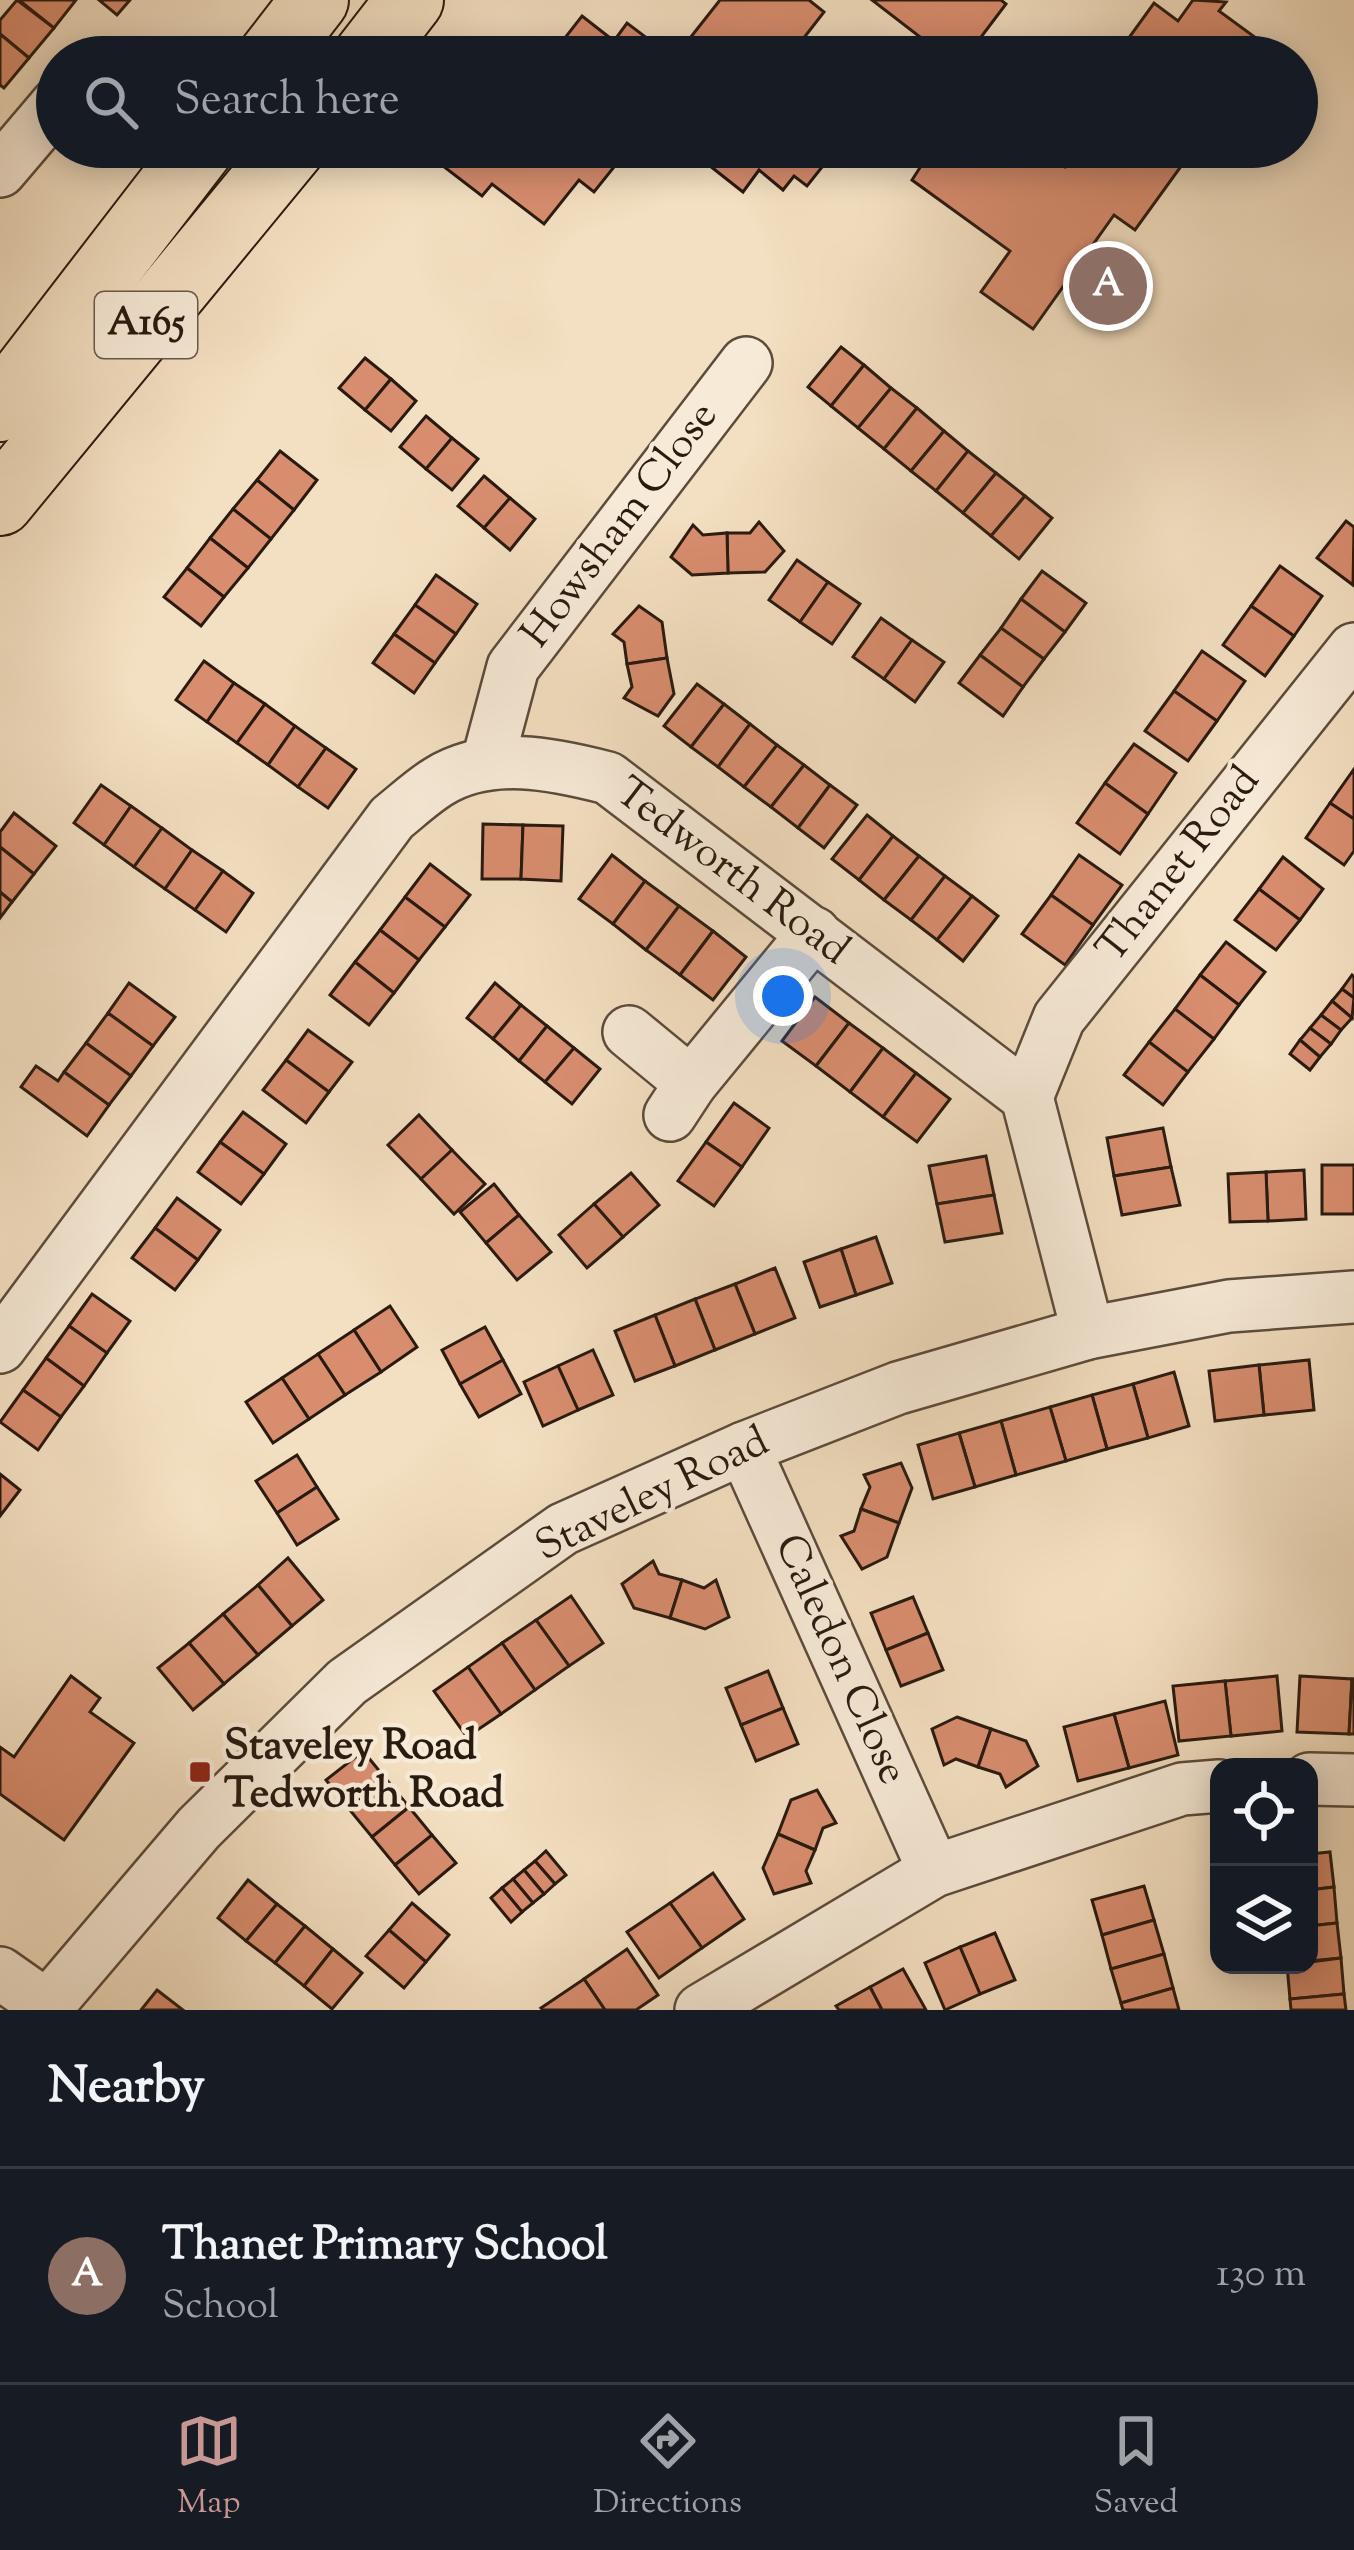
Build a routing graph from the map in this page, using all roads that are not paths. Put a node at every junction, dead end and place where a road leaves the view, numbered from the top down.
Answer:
1 (315, 0) edge
2 (410, 0) edge
3 (287, 36) edge
4 (382, 36) edge
5 (36, 129) edge
6 (185, 168) edge
7 (275, 168) edge
8 (0, 171) edge
9 (746, 363) dead end
10 (0, 408) edge
11 (0, 502) edge
12 (1354, 649) edge
13 (487, 764) junction
14 (814, 933) junction
15 (629, 1032) dead end
16 (1027, 1097) junction
17 (1354, 1297) edge
18 (1088, 1333) junction
19 (0, 1347) edge
20 (744, 1448) junction
21 (1318, 1779) edge
22 (1354, 1780) edge
23 (1210, 1787) edge
24 (934, 1871) junction
25 (0, 1973) edge
26 (46, 2008) edge
27 (701, 2010) edge

1 - 3 highway
2 - 4 highway
5 - 8 street
6 - 10 highway, A165
7 - 11 highway, A165
9 - 13 street, Howsham Close
12 - 16 street, Thanet Road
13 - 14 street, Tedworth Road
13 - 19 street, Tedworth Road
14 - 15 street
14 - 16 street, Tedworth Road
16 - 18 street
17 - 18 street, Staveley Road
18 - 20 street, Staveley Road
20 - 24 street, Caledon Close
20 - 26 street, Staveley Road
21 - 22 street
23 - 24 street
24 - 27 street
25 - 26 street

